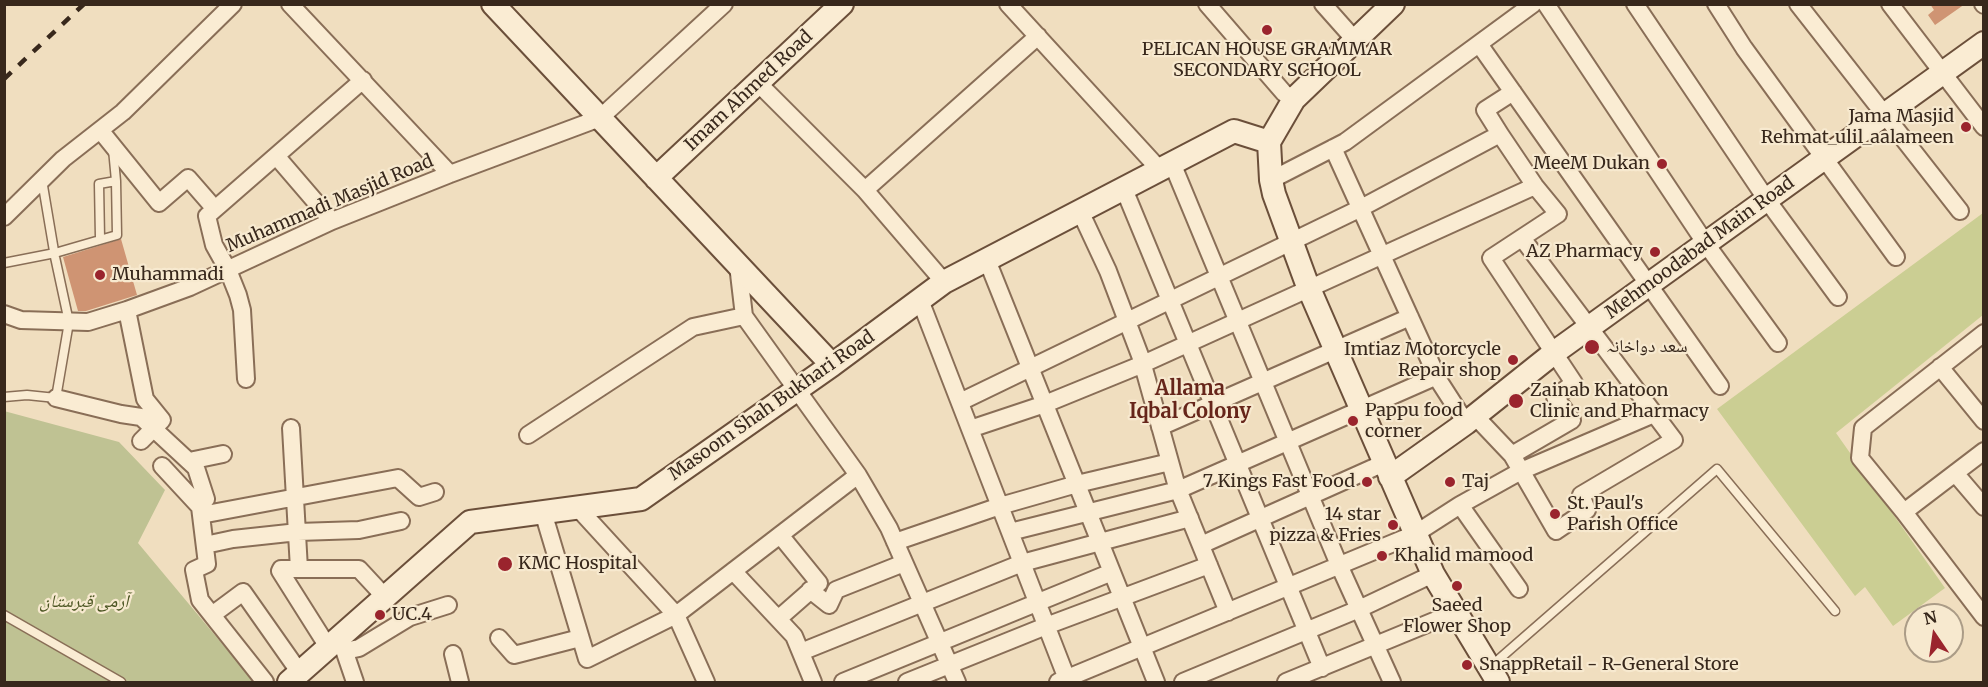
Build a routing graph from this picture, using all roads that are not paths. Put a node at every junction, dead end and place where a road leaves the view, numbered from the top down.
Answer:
1 (232, 4) edge
2 (290, 4) edge
3 (493, 4) edge
4 (724, 4) edge
5 (842, 4) edge
6 (1008, 4) edge
7 (1207, 4) edge
8 (1323, 4) edge
9 (1394, 4) edge
10 (1533, 4) edge
11 (1546, 4) edge
12 (1635, 4) edge
13 (1716, 4) edge
14 (1798, 4) edge
15 (1890, 4) edge
16 (1038, 36) junction
17 (1356, 40) junction
18 (1983, 43) edge
19 (1479, 44) junction
20 (1942, 73) junction
21 (363, 80) junction
22 (758, 83) junction
23 (1513, 92) junction
24 (1294, 99) junction
25 (1884, 115) junction
26 (600, 118) junction
27 (1983, 127) edge
28 (100, 130) junction
29 (1500, 134) junction
30 (1269, 142) junction
31 (112, 145) junction
32 (1334, 148) junction
33 (277, 157) junction
34 (1823, 159) junction
35 (1166, 166) junction
36 (450, 174) junction
37 (656, 178) junction
38 (42, 180) junction
39 (1271, 180) junction
40 (116, 181) junction
41 (1535, 186) junction
42 (1124, 189) junction
43 (865, 190) junction
44 (1767, 201) junction
45 (1361, 208) junction
46 (215, 209) junction
47 (1080, 211) junction
48 (1960, 212) dead end
49 (4, 217) edge
50 (332, 221) junction
51 (100, 238) junction
52 (1522, 238) junction
53 (1292, 242) junction
54 (1706, 244) junction
55 (55, 253) junction
56 (1383, 256) junction
57 (1896, 257) dead end
58 (987, 260) junction
59 (4, 263) edge
60 (738, 265) junction
61 (228, 270) junction
62 (1220, 278) junction
63 (944, 282) junction
64 (1648, 285) junction
65 (1309, 289) junction
66 (1838, 297) dead end
67 (920, 300) junction
68 (1170, 302) junction
69 (127, 310) junction
70 (4, 314) edge
71 (744, 316) junction
72 (1410, 317) junction
73 (69, 321) junction
74 (1238, 321) junction
75 (1127, 322) junction
76 (1589, 328) junction
77 (1983, 333) edge
78 (1187, 343) junction
79 (1778, 343) dead end
80 (1335, 350) junction
81 (1555, 352) junction
82 (1143, 364) junction
83 (832, 365) junction
84 (1940, 367) junction
85 (1030, 368) junction
86 (1437, 376) junction
87 (246, 379) dead end
88 (1263, 381) junction
89 (1720, 386) dead end
90 (797, 389) junction
91 (4, 397) edge
92 (56, 398) junction
93 (960, 402) junction
94 (1045, 404) junction
95 (1212, 404) junction
96 (1361, 411) junction
97 (1654, 414) junction
98 (1471, 419) junction
99 (1983, 421) edge
100 (1160, 427) junction
101 (154, 428) junction
102 (291, 428) dead end
103 (970, 429) junction
104 (528, 435) dead end
105 (141, 441) dead end
106 (1288, 442) junction
107 (1983, 451) edge
108 (223, 454) dead end
109 (1512, 455) junction
110 (1170, 462) junction
111 (1237, 465) junction
112 (162, 466) dead end
113 (196, 468) junction
114 (1387, 470) junction
115 (1521, 471) junction
116 (1955, 473) junction
117 (858, 475) junction
118 (1077, 484) junction
119 (1178, 490) junction
120 (435, 492) dead end
121 (1311, 496) junction
122 (296, 497) junction
123 (1460, 505) junction
124 (1000, 506) junction
125 (577, 507) junction
126 (1983, 507) edge
127 (200, 511) junction
128 (543, 512) junction
129 (1088, 512) junction
130 (1904, 512) junction
131 (1190, 518) junction
132 (1259, 519) junction
133 (401, 521) dead end
134 (298, 532) junction
135 (1010, 532) junction
136 (1415, 534) junction
137 (780, 535) junction
138 (896, 542) junction
139 (1100, 542) junction
140 (205, 545) junction
141 (1200, 545) junction
142 (904, 563) junction
143 (1022, 563) junction
144 (1209, 565) junction
145 (1339, 565) junction
146 (299, 569) junction
147 (733, 571) junction
148 (1112, 572) junction
149 (1433, 574) junction
150 (1287, 587) junction
151 (810, 590) junction
152 (1519, 590) dead end
153 (385, 597) junction
154 (1123, 598) junction
155 (922, 602) junction
156 (1037, 602) junction
157 (448, 605) dead end
158 (1359, 609) junction
159 (1835, 611) dead end
160 (1228, 612) junction
161 (1456, 612) junction
162 (4, 615) edge
163 (212, 615) junction
164 (676, 615) junction
165 (1983, 617) edge
166 (778, 619) junction
167 (1046, 626) junction
168 (1306, 631) junction
169 (500, 638) dead end
170 (580, 638) junction
171 (939, 643) junction
172 (338, 645) junction
173 (1376, 645) junction
174 (1142, 647) junction
175 (801, 652) junction
176 (453, 654) dead end
177 (949, 665) junction
178 (1322, 668) junction
179 (1494, 675) edge
180 (294, 678) edge
181 (1062, 681) edge
182 (121, 682) edge
183 (265, 682) edge
184 (355, 682) edge
185 (460, 682) edge
186 (706, 682) edge
187 (813, 682) edge
188 (843, 682) edge
189 (907, 682) edge
190 (957, 682) edge
191 (1156, 682) edge
192 (1183, 682) edge
193 (1286, 682) edge
194 (1392, 682) edge

1 - 28 street
2 - 21 street
3 - 26 street
4 - 26 street
5 - 22 street, Imam Ahmed Road
6 - 16 street
7 - 24 street
8 - 17 street
9 - 17 street
10 - 19 street
11 - 54 street
12 - 44 street
13 - 34 street
14 - 25 street
15 - 20 street
16 - 35 street
16 - 43 street
17 - 24 street
18 - 20 street, Mehmoodabad Main Road
19 - 23 street
19 - 32 street
20 - 25 street, Mehmoodabad Main Road
20 - 27 street
21 - 33 street
21 - 36 street
22 - 37 street, Imam Ahmed Road
22 - 43 street
23 - 29 street
23 - 64 street
24 - 30 street
25 - 34 street, Mehmoodabad Main Road
25 - 48 street
26 - 36 street, Muhammadi Masjid Road
26 - 37 street
28 - 31 street
28 - 38 street
29 - 41 street
29 - 45 street
30 - 35 street, Masoom Shah Bukhari Road
30 - 39 street
31 - 40 lane
31 - 46 street
32 - 39 street
32 - 45 street
33 - 46 street
33 - 50 street
34 - 44 street, Mehmoodabad Main Road
34 - 57 street
35 - 42 street, Masoom Shah Bukhari Road
35 - 62 street
36 - 50 street, Muhammadi Masjid Road
37 - 60 street
38 - 49 street
38 - 55 lane
39 - 53 street
40 - 51 lane
40 - 51 lane
41 - 52 street
41 - 56 street
42 - 47 street, Masoom Shah Bukhari Road
42 - 68 street
43 - 63 street
44 - 54 street, Mehmoodabad Main Road
44 - 66 street
45 - 53 street
45 - 56 street
46 - 61 street
47 - 58 street, Masoom Shah Bukhari Road
47 - 75 street
50 - 61 street, Muhammadi Masjid Road
51 - 55 lane
52 - 76 street
52 - 81 street
53 - 62 street
53 - 65 street
54 - 64 street, Mehmoodabad Main Road
54 - 79 street
55 - 59 lane
55 - 73 lane
56 - 65 street
56 - 72 street
58 - 63 street, Masoom Shah Bukhari Road
58 - 85 street
60 - 71 street
60 - 83 street
61 - 69 street, Muhammadi Masjid Road
61 - 87 street
62 - 68 street
62 - 74 street
63 - 67 street, Masoom Shah Bukhari Road
64 - 76 street, Mehmoodabad Main Road
64 - 89 street
65 - 74 street
65 - 80 street
67 - 83 street, Masoom Shah Bukhari Road
67 - 93 street
68 - 75 street
68 - 78 street
69 - 73 street, Muhammadi Masjid Road
69 - 101 street
70 - 73 street, Muhammadi Masjid Road
71 - 90 street
71 - 104 street
72 - 80 street
72 - 86 street
73 - 92 lane
74 - 78 street
74 - 88 street
75 - 82 street
75 - 85 street
76 - 81 street, Mehmoodabad Main Road
76 - 97 street
77 - 84 street
78 - 82 street
78 - 95 street
80 - 88 street
80 - 96 street
81 - 98 street, Mehmoodabad Main Road
81 - 109 street
82 - 94 street
82 - 100 street
83 - 90 street, Masoom Shah Bukhari Road
84 - 99 street
84 - 130 street
85 - 93 street
85 - 94 street
86 - 96 street
86 - 98 street
88 - 95 street
88 - 106 street
90 - 117 street
90 - 125 street, Masoom Shah Bukhari Road
91 - 92 lane
92 - 101 street
93 - 103 street
94 - 103 street
94 - 118 street
95 - 100 street
95 - 111 street
96 - 106 street
96 - 114 street
97 - 115 street
97 - 115 street
98 - 109 street
98 - 114 street, Mehmoodabad Main Road
100 - 110 street
101 - 105 street
101 - 113 street
102 - 122 street
103 - 124 street
106 - 111 street
106 - 121 street
107 - 116 street
108 - 113 street
109 - 115 street
110 - 118 street
110 - 119 street
111 - 119 street
111 - 132 street
112 - 127 street
113 - 127 street
114 - 121 street
114 - 136 street
115 - 123 street
116 - 126 street
116 - 130 street
117 - 137 street
117 - 138 street
118 - 124 street
118 - 129 street
119 - 129 street
119 - 131 street
120 - 122 street
121 - 132 street
121 - 145 street
122 - 127 street
122 - 134 street
123 - 136 street
123 - 152 street
124 - 135 street
124 - 138 street
125 - 128 street, Masoom Shah Bukhari Road
125 - 164 street
127 - 140 street
128 - 153 street, Masoom Shah Bukhari Road
128 - 170 street
129 - 135 street
129 - 139 street
130 - 165 street
131 - 139 street
131 - 141 street
132 - 141 street
132 - 150 street
133 - 134 street
134 - 140 street
134 - 146 street
135 - 143 street
136 - 145 street
136 - 149 street
137 - 147 street
137 - 151 street
138 - 142 street
139 - 143 street
139 - 148 street
140 - 163 street
141 - 144 street
142 - 151 street
142 - 155 street
143 - 155 street
143 - 156 street
144 - 154 street
144 - 160 street
145 - 150 street
145 - 158 street
146 - 153 street
146 - 172 street
147 - 164 street
147 - 166 street
148 - 154 street
148 - 156 street
149 - 158 street
149 - 161 street
150 - 160 street
150 - 168 street
151 - 166 street
153 - 172 street, Masoom Shah Bukhari Road
154 - 167 street
154 - 174 street
155 - 171 street
155 - 175 street
156 - 167 street
156 - 171 street
157 - 172 street
158 - 168 street
158 - 173 street
159 - 179 lane
160 - 174 street
161 - 173 street
161 - 179 street
162 - 182 lane
163 - 180 street
163 - 183 street
164 - 170 street
164 - 186 street
166 - 175 street
167 - 177 street
167 - 181 street
168 - 178 street
168 - 192 street
169 - 170 street
171 - 177 street
171 - 188 street
172 - 180 street, Masoom Shah Bukhari Road
172 - 184 street
173 - 178 street
173 - 194 street
174 - 181 street
174 - 191 street
175 - 187 street
176 - 185 street
177 - 189 street
177 - 190 street
178 - 193 street

